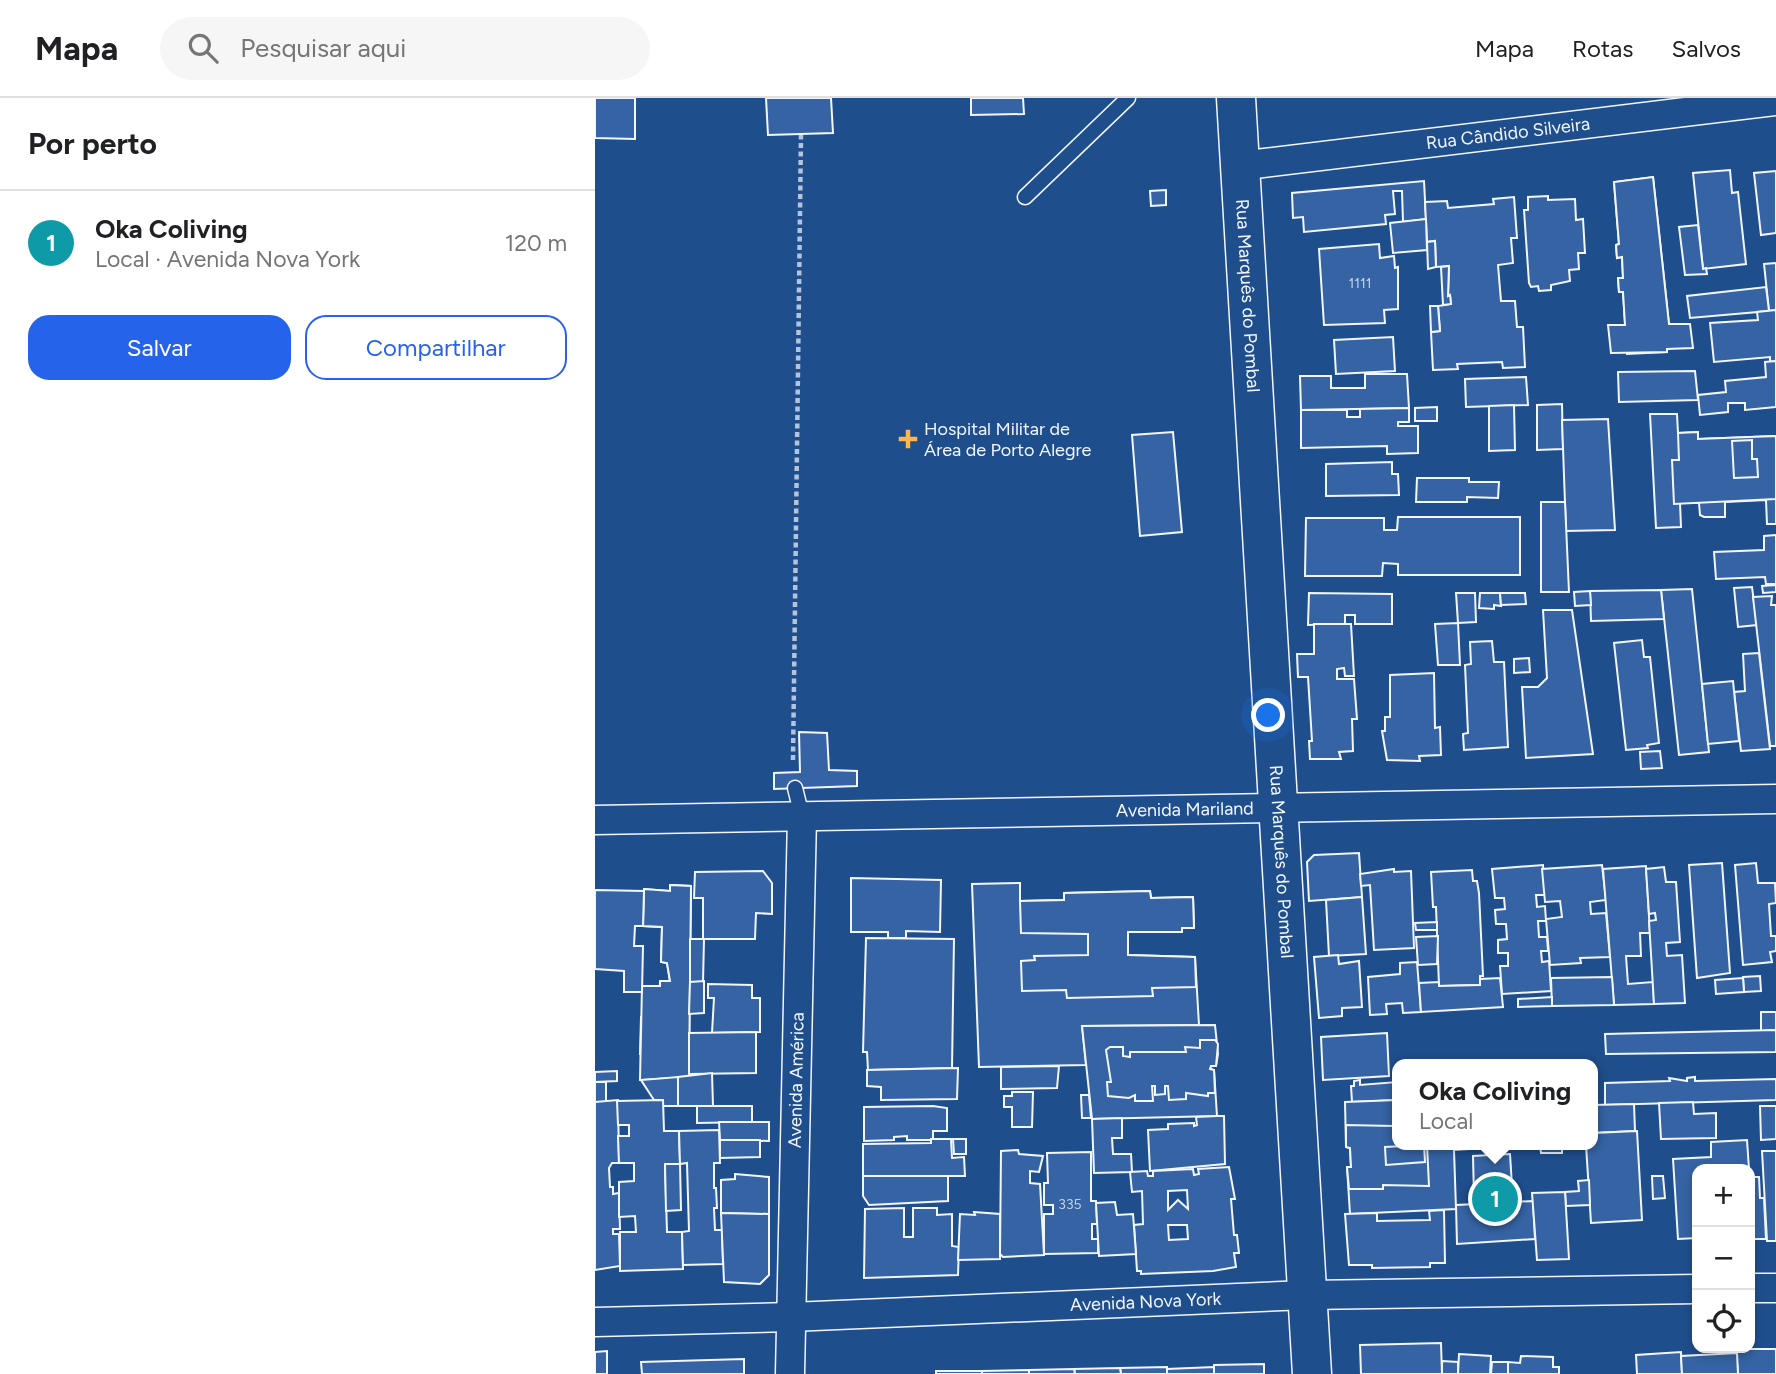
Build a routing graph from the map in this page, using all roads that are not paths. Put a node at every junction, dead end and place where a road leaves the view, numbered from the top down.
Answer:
1 (1128, 98) edge
2 (1235, 98) edge
3 (1776, 100) edge
4 (1239, 166) junction
5 (1024, 197) dead end
6 (795, 788) dead end
7 (1776, 799) edge
8 (1275, 806) junction
9 (802, 816) junction
10 (595, 820) edge
11 (1776, 1287) edge
12 (1755, 1288) edge
13 (1692, 1289) edge
14 (1307, 1295) junction
15 (791, 1317) junction
16 (595, 1322) edge
17 (790, 1374) edge
18 (1312, 1374) edge

1 - 5 lane
2 - 4 street, Rua Marquês do Pombal
3 - 4 street, Rua Cândido Silveira
4 - 8 street, Rua Marquês do Pombal
6 - 9 lane, Avenida América
7 - 8 street, Avenida Mariland
8 - 9 street, Avenida Mariland
8 - 14 street, Rua Marquês do Pombal
9 - 10 street, Avenida Mariland
9 - 15 street, Avenida América
11 - 12 street
13 - 14 street, Avenida Nova York
14 - 15 street, Avenida Nova York
14 - 18 street, Rua Marquês do Pombal
15 - 16 street, Avenida Nova York
15 - 17 street, Avenida América

